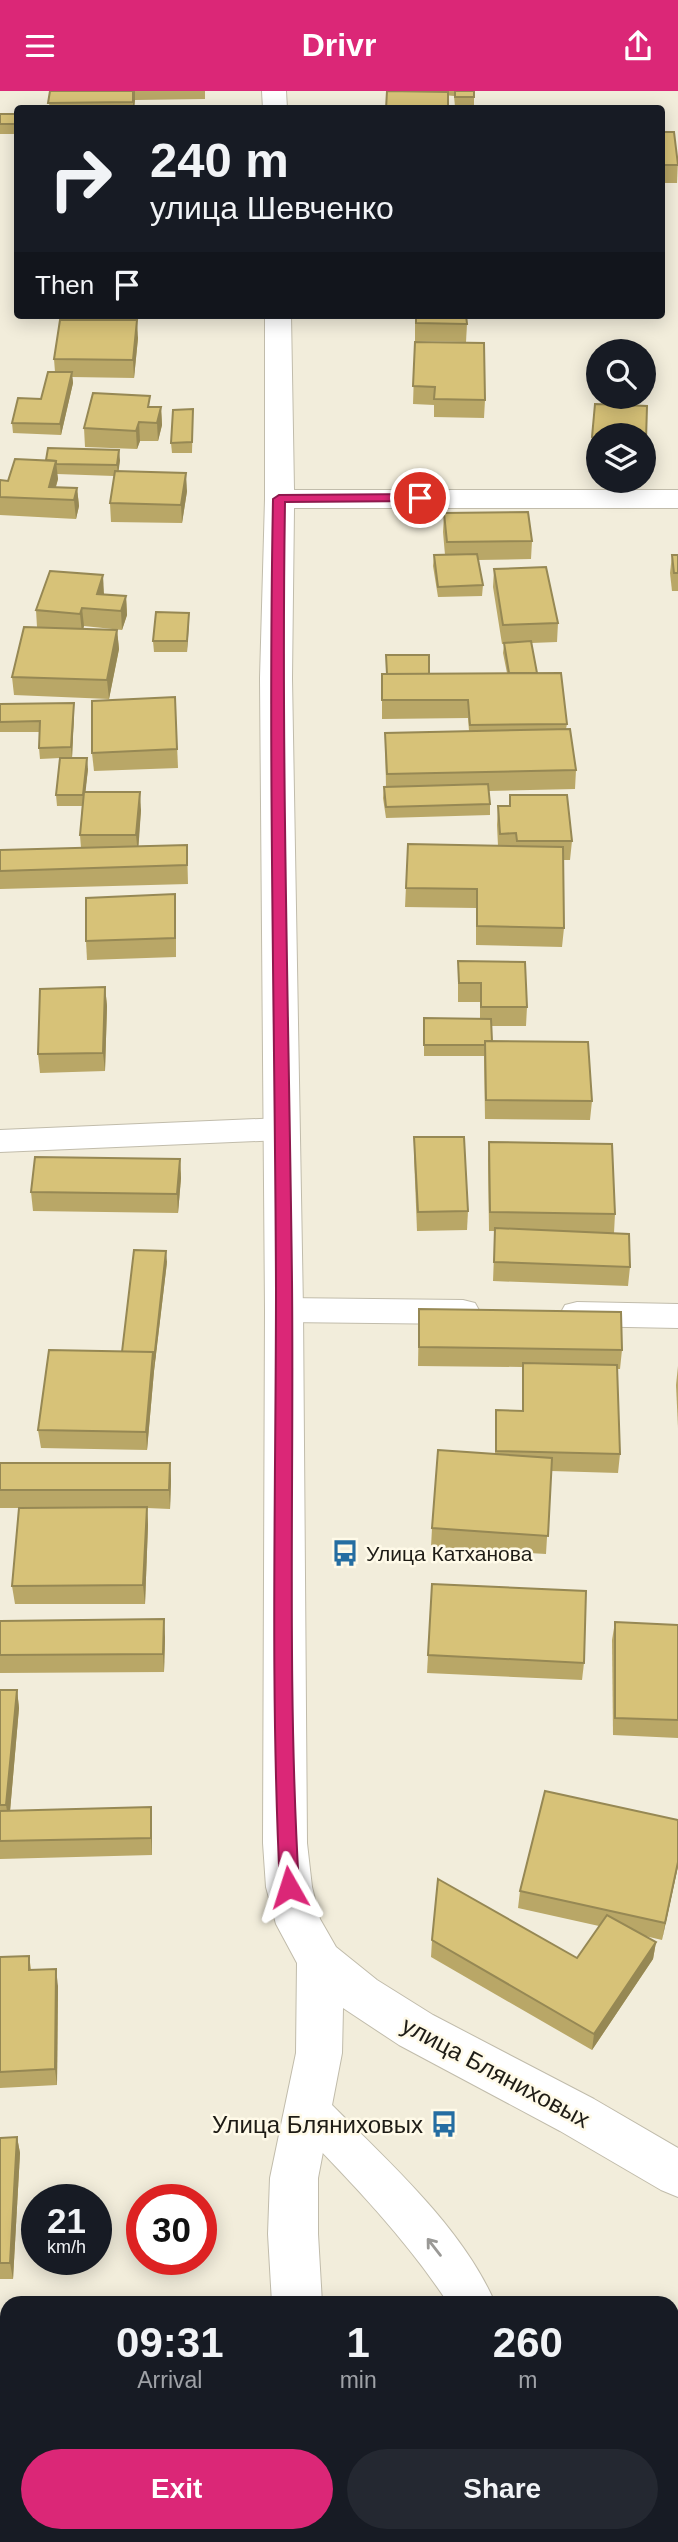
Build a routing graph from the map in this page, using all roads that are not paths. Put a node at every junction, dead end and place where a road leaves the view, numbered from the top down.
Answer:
1 (278, 319) edge
2 (279, 499) junction
3 (678, 499) edge
4 (282, 1129) junction
5 (0, 1141) edge
6 (284, 1310) junction
7 (496, 1313) edge
8 (552, 1314) edge
9 (678, 1316) edge
10 (320, 1961) junction
11 (307, 2108) junction
12 (678, 2174) edge
13 (297, 2296) edge
14 (468, 2296) edge

1 - 2 street
2 - 3 street
2 - 4 street
4 - 5 lane
4 - 6 street
6 - 7 lane
6 - 10 street
8 - 9 lane
10 - 11 street
10 - 12 street, улица Бляниховых
11 - 13 street
14 -> 11 lane

